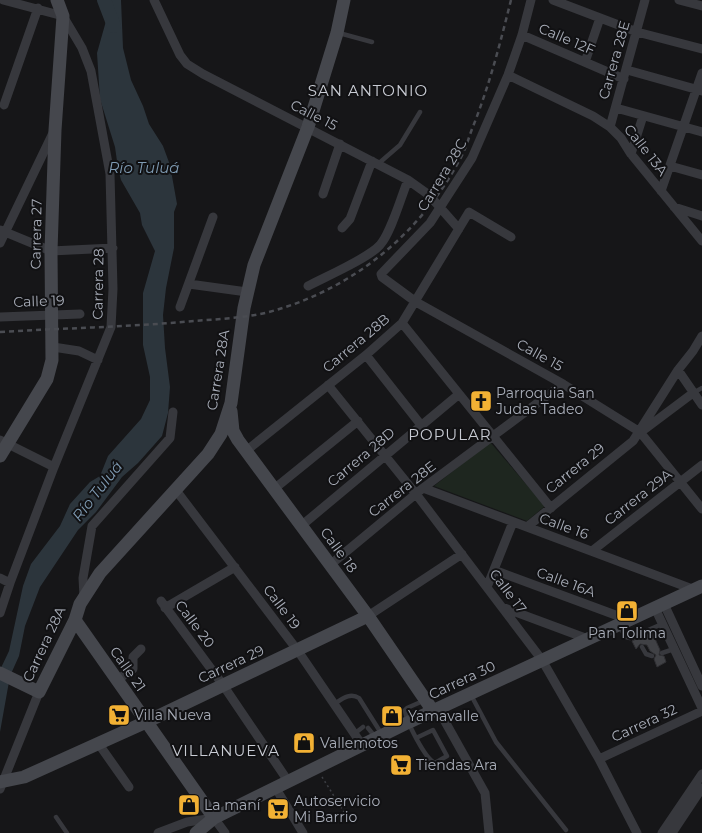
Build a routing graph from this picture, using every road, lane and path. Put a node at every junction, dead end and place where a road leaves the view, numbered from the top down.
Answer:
1 (3, 0) edge
2 (57, 0) edge
3 (154, 0) edge
4 (344, 0) edge
5 (530, 0) edge
6 (553, 0) edge
7 (645, 0) edge
8 (679, 0) edge
9 (702, 6) edge
10 (38, 8) junction
11 (63, 16) junction
12 (600, 18) junction
13 (637, 32) junction
14 (337, 33) junction
15 (522, 35) junction
16 (372, 42) dead end
17 (702, 49) edge
18 (585, 62) junction
19 (702, 73) edge
20 (625, 74) junction
21 (508, 75) junction
22 (699, 90) edge
23 (4, 106) dead end
24 (616, 108) junction
25 (420, 112) dead end
26 (643, 116) junction
27 (308, 127) junction
28 (610, 127) junction
29 (684, 127) junction
30 (55, 130) junction
31 (702, 132) edge
32 (340, 144) junction
33 (631, 154) junction
34 (375, 162) junction
35 (670, 166) junction
36 (702, 175) edge
37 (408, 180) junction
38 (661, 191) junction
39 (323, 194) dead end
40 (673, 206) junction
41 (440, 207) junction
42 (702, 216) edge
43 (213, 217) dead end
44 (342, 228) dead end
45 (459, 229) junction
46 (3, 231) edge
47 (511, 237) dead end
48 (702, 241) edge
49 (0, 243) edge
50 (113, 248) junction
51 (51, 251) junction
52 (382, 277) joint
53 (189, 284) junction
54 (308, 286) dead end
55 (247, 292) junction
56 (416, 302) junction
57 (180, 306) dead end
58 (52, 314) junction
59 (80, 314) dead end
60 (0, 317) edge
61 (402, 323) junction
62 (702, 336) edge
63 (53, 347) junction
64 (366, 355) junction
65 (98, 360) junction
66 (678, 370) junction
67 (562, 384) junction
68 (328, 385) junction
69 (702, 388) edge
70 (693, 393) junction
71 (458, 395) junction
72 (231, 404) junction
73 (702, 405) edge
74 (173, 412) dead end
75 (358, 421) junction
76 (421, 425) junction
77 (640, 432) junction
78 (492, 437) junction
79 (218, 438) junction
80 (238, 440) junction
81 (4, 442) edge
82 (246, 451) junction
83 (0, 456) edge
84 (385, 456) junction
85 (702, 465) edge
86 (54, 467) junction
87 (680, 482) junction
88 (175, 489) junction
89 (274, 489) junction
90 (420, 491) junction
91 (551, 508) junction
92 (702, 509) edge
93 (513, 522) junction
94 (301, 526) junction
95 (527, 527) junction
96 (592, 551) junction
97 (462, 554) junction
98 (330, 564) junction
99 (235, 567) junction
100 (494, 570) junction
101 (0, 578) edge
102 (10, 582) junction
103 (487, 587) junction
104 (699, 588) edge
105 (84, 596) junction
106 (659, 606) junction
107 (502, 607) junction
108 (0, 613) edge
109 (368, 616) junction
110 (75, 620) junction
111 (624, 622) junction
112 (662, 624) junction
113 (588, 639) junction
114 (642, 647) dead end
115 (141, 649) dead end
116 (674, 649) junction
117 (298, 651) junction
118 (662, 653) dead end
119 (652, 656) dead end
120 (542, 660) junction
121 (0, 673) edge
122 (117, 680) junction
123 (223, 685) junction
124 (702, 686) edge
125 (39, 692) junction
126 (471, 694) junction
127 (426, 700) junction
128 (334, 704) junction
129 (702, 708) edge
130 (436, 710) junction
131 (702, 711) edge
132 (146, 722) junction
133 (409, 722) junction
134 (354, 734) junction
135 (380, 737) junction
136 (416, 738) junction
137 (98, 743) junction
138 (362, 745) junction
139 (599, 759) junction
140 (316, 768) junction
141 (702, 774) edge
142 (288, 781) junction
143 (1, 784) edge
144 (129, 787) dead end
145 (275, 788) junction
146 (700, 794) edge
147 (344, 812) dead end
148 (56, 817) dead end
149 (214, 818) junction
150 (566, 830) dead end
151 (67, 833) edge
152 (158, 833) edge
153 (196, 833) edge
154 (225, 833) edge
155 (303, 833) edge
156 (489, 833) edge
157 (636, 833) edge
158 (662, 833) edge
159 (672, 833) edge

1 - 10 street
2 - 11 street, Carrera 27
3 - 27 street, Calle 15
4 - 14 street, Carrera 28A
5 - 15 street
6 - 12 street
7 - 13 street, Carrera 28E
8 - 9 street
10 - 11 street
10 - 23 street
11 - 30 street, Carrera 27
11 - 50 street, Carrera 28
12 - 13 street
12 - 18 street
13 - 17 street
13 - 20 street, Carrera 28E
14 - 16 lane
14 - 27 street, Carrera 28A
15 - 18 street, Calle 12F
15 - 21 street
18 - 20 street, Calle 12F
19 - 22 street
20 - 22 street, Calle 12F
20 - 24 street, Carrera 28E
21 - 28 street, Calle 13A
21 - 41 street, Carrera 28C
22 - 29 street
24 - 26 street
24 - 28 street, Carrera 28E
25 - 34 lane
26 - 29 street
26 - 33 street
27 - 32 street, Calle 15
27 - 55 street, Carrera 28A
28 - 33 street, Calle 13A
29 - 31 street
29 - 35 street
30 - 46 street
30 - 51 street, Carrera 27
32 - 34 street, Calle 15
32 - 39 street
33 - 38 street, Calle 13A
34 - 37 street, Calle 15
34 - 44 street
35 - 36 street
35 - 38 street
37 - 41 street, Calle 15
37 - 54 street
38 - 40 street, Calle 13A
40 - 42 street
40 - 48 street, Calle 13A
41 - 45 street, Calle 15
41 - 52 street, Carrera 28C
43 - 53 street
45 - 47 street, Carrera 28B
45 - 56 street, Carrera 28B
46 - 49 street
46 - 51 street
50 - 51 street
50 - 65 street, Carrera 28
51 - 58 street, Carrera 27
52 - 56 street, Calle 15
53 - 55 street
53 - 57 street
55 - 72 street, Carrera 28A
56 - 61 street, Carrera 28B
56 - 67 street, Calle 15
58 - 59 street, Calle 19
58 - 60 street, Calle 19
58 - 63 street, Carrera 27
61 - 64 street, Carrera 28B
61 - 71 street, Calle 16
62 - 66 street, Carrera 29
63 - 65 street
63 - 81 street, Carrera 27
64 - 68 street, Carrera 28B
64 - 76 street
65 - 86 street, Carrera 28
66 - 70 street
66 - 77 street, Carrera 29
67 - 77 street, Calle 15
67 - 78 street, Carrera 28E
68 - 75 street, Calle 17
68 - 82 street, Carrera 28B
69 - 70 lane
70 - 73 street
70 - 77 street, Carrera 29
71 - 76 street, Carrera 28D
71 - 78 street, Calle 16
72 - 79 street, Carrera 28A
72 - 80 street, Calle 18
74 - 105 street
75 - 84 street, Calle 17
75 - 89 street
76 - 84 street, Carrera 28D
77 - 87 street, Calle 15
77 - 91 street, Carrera 29
78 - 90 street, Carrera 28E
78 - 91 street, Calle 16
79 - 80 street
79 - 88 street, Carrera 28A
80 - 82 street, Calle 18
81 - 83 street, Carrera 27
81 - 86 street
82 - 89 street, Calle 18
84 - 90 street, Calle 17
84 - 94 street, Carrera 28D
85 - 87 street, Carrera 29A
86 - 102 street, Carrera 28
87 - 92 street, Calle 15
87 - 96 street, Carrera 29A
88 - 99 street, Calle 19
88 - 105 street, Carrera 28A
89 - 94 street, Calle 18
90 - 93 street, Calle 16
90 - 97 street, Calle 17
90 - 98 street, Carrera 28E
91 - 95 street, Carrera 29
93 - 95 street, Calle 16
93 - 100 street
94 - 98 street, Calle 18
95 - 96 street, Calle 16
96 - 104 street, Calle 16
97 - 103 street, Calle 17
97 - 109 street, Carrera 29
98 - 109 street, Calle 18
99 - 117 street, Calle 19
99 - 123 street, Calle 20
100 - 103 street
100 - 111 street, Calle 16A
101 - 102 street
102 - 108 street, Carrera 28
103 - 107 street, Calle 17
104 - 106 street, Carrera 30
105 - 110 street, Carrera 28A
106 - 111 street, Carrera 30
106 - 112 street
106 - 124 street
107 - 113 street
107 - 120 street, Calle 17
109 - 117 street, Carrera 29
109 - 127 street, Calle 18
110 - 122 street, Calle 21
110 - 125 street, Carrera 28A
111 - 112 lane
111 - 113 street, Carrera 30
112 - 116 street
113 - 120 street, Carrera 30
114 - 119 lane
115 - 122 street
116 - 118 lane
116 - 129 street
117 - 123 street, Carrera 29
117 - 128 street, Calle 19
120 - 126 street, Carrera 30
120 - 139 street, Calle 17
121 - 125 street
122 - 132 street, Calle 21
123 - 132 street, Carrera 29
123 - 142 street, Calle 20
125 - 143 street, Carrera 28A
126 - 130 street, Carrera 30
126 - 150 lane
127 - 130 street, Calle 18
127 - 133 lane
128 - 134 street, Calle 19
128 - 135 lane
130 - 133 street, Carrera 30
130 - 156 street, Calle 18
131 - 139 street, Carrera 32
132 - 137 street, Carrera 29
132 - 149 street, Calle 21
133 - 135 street, Carrera 30
133 - 136 lane
134 - 135 lane
134 - 138 street, Calle 19
135 - 138 street, Carrera 30
136 - 136 lane
137 - 143 street, Carrera 29
137 - 144 street
138 - 140 street, Carrera 30
139 - 157 street, Calle 17
140 - 142 street, Carrera 30
140 - 147 path
141 - 158 street
142 - 145 street, Carrera 30
145 - 149 street, Carrera 30
145 - 155 street
146 - 159 street
148 - 151 lane
149 - 152 street
149 - 153 street, Carrera 30
149 - 154 street, Calle 21

